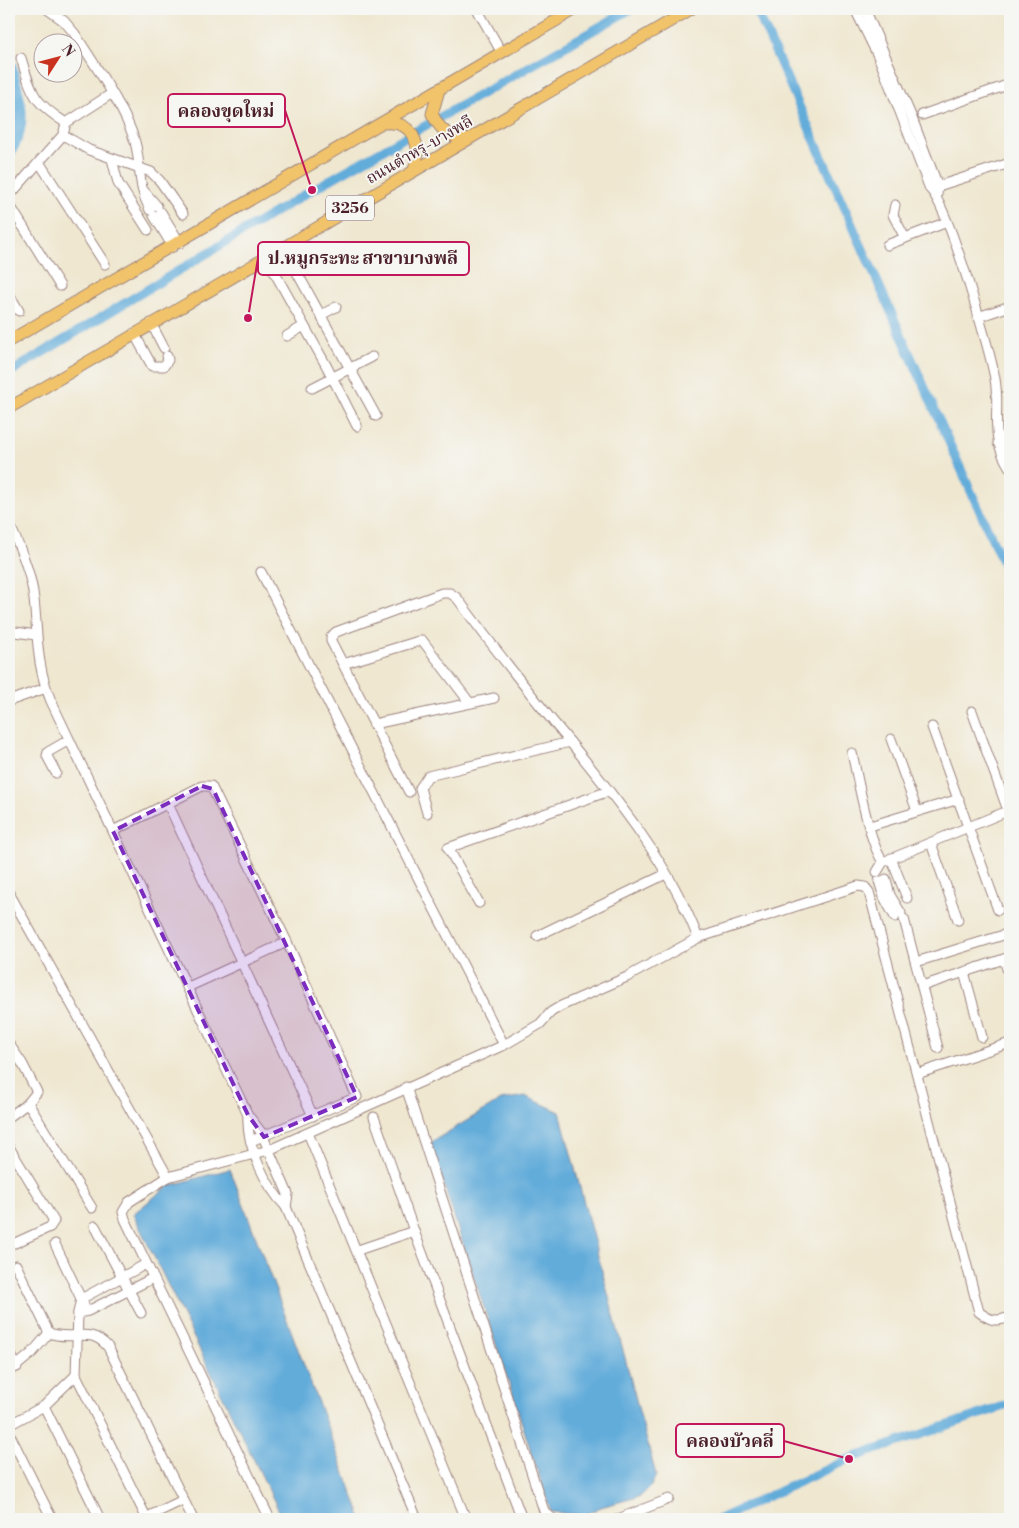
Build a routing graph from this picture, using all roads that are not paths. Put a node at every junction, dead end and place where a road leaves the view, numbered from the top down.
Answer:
1 (47, 9) edge
2 (477, 9) edge
3 (576, 9) edge
4 (691, 9) edge
5 (855, 9) edge
6 (865, 9) edge
7 (502, 53) junction
8 (21, 58) dead end
9 (1010, 84) edge
10 (439, 90) junction
11 (111, 94) junction
12 (922, 115) dead end
13 (66, 123) junction
14 (383, 123) junction
15 (63, 136) junction
16 (468, 139) junction
17 (112, 159) junction
18 (39, 162) junction
19 (1010, 163) edge
20 (137, 165) junction
21 (414, 170) junction
22 (935, 190) junction
23 (9, 196) edge
24 (9, 204) edge
25 (895, 205) dead end
26 (183, 214) dead end
27 (947, 222) junction
28 (148, 230) dead end
29 (905, 238) junction
30 (177, 245) junction
31 (887, 245) dead end
32 (283, 246) junction
33 (266, 256) junction
34 (106, 264) dead end
35 (60, 286) dead end
36 (9, 294) edge
37 (1010, 306) edge
38 (336, 307) dead end
39 (18, 311) dead end
40 (321, 315) junction
41 (978, 317) junction
42 (151, 323) junction
43 (304, 326) junction
44 (134, 333) junction
45 (287, 336) dead end
46 (9, 341) edge
47 (372, 357) dead end
48 (350, 368) junction
49 (333, 377) junction
50 (312, 388) dead end
51 (9, 408) edge
52 (376, 416) dead end
53 (357, 426) dead end
54 (1010, 439) edge
55 (998, 443) junction
56 (1010, 468) edge
57 (9, 523) edge
58 (261, 572) dead end
59 (9, 631) edge
60 (36, 635) junction
61 (343, 664) junction
62 (46, 688) junction
63 (494, 698) dead end
64 (9, 700) edge
65 (470, 703) junction
66 (972, 711) dead end
67 (374, 724) junction
68 (932, 727) dead end
69 (891, 739) dead end
70 (68, 740) junction
71 (570, 742) junction
72 (852, 753) dead end
73 (56, 773) dead end
74 (609, 791) junction
75 (409, 792) dead end
76 (959, 799) junction
77 (168, 804) junction
78 (917, 812) junction
79 (427, 813) dead end
80 (1010, 813) edge
81 (870, 826) junction
82 (969, 828) junction
83 (114, 831) junction
84 (931, 844) junction
85 (883, 870) junction
86 (666, 874) junction
87 (9, 893) edge
88 (887, 896) junction
89 (907, 898) dead end
90 (479, 903) dead end
91 (872, 904) junction
92 (998, 910) dead end
93 (958, 920) dead end
94 (1010, 933) edge
95 (537, 936) dead end
96 (698, 938) junction
97 (287, 942) junction
98 (1007, 958) edge
99 (241, 962) junction
100 (916, 962) junction
101 (964, 972) junction
102 (1010, 978) edge
103 (922, 986) junction
104 (188, 987) junction
105 (982, 1037) dead end
106 (9, 1044) edge
107 (1010, 1044) edge
108 (504, 1045) junction
109 (938, 1048) dead end
110 (917, 1074) junction
111 (406, 1087) junction
112 (28, 1103) junction
113 (10, 1113) edge
114 (248, 1115) junction
115 (313, 1116) junction
116 (374, 1117) dead end
117 (308, 1133) junction
118 (264, 1136) junction
119 (251, 1142) junction
120 (9, 1147) edge
121 (269, 1150) junction
122 (256, 1154) junction
123 (168, 1177) junction
124 (286, 1207) junction
125 (92, 1208) dead end
126 (95, 1226) dead end
127 (414, 1231) junction
128 (9, 1243) edge
129 (55, 1244) dead end
130 (358, 1250) junction
131 (146, 1264) junction
132 (16, 1265) dead end
133 (122, 1277) junction
134 (153, 1278) junction
135 (129, 1290) junction
136 (82, 1299) junction
137 (88, 1311) junction
138 (78, 1313) junction
139 (141, 1313) dead end
140 (1010, 1317) edge
141 (49, 1333) junction
142 (78, 1336) junction
143 (9, 1351) edge
144 (13, 1370) edge
145 (76, 1375) junction
146 (44, 1406) junction
147 (9, 1425) edge
148 (9, 1433) edge
149 (669, 1499) dead end
150 (183, 1500) junction
151 (52, 1519) edge
152 (100, 1519) edge
153 (145, 1519) edge
154 (193, 1519) edge
155 (270, 1519) edge
156 (417, 1519) edge
157 (466, 1519) edge
158 (522, 1519) edge
159 (553, 1519) edge
160 (618, 1519) edge

1 - 11 street
2 - 7 street
3 - 7 main road
4 - 16 main road, ถนนตำหรุ-บางพลี / 3256
5 - 22 street
6 - 22 street
7 - 10 main road
8 - 13 street
9 - 12 street
10 - 14 main road
10 - 16 main road
11 - 13 street
11 - 20 street
13 - 15 street
14 - 21 main road
14 - 30 main road
15 - 17 street
15 - 18 street
16 - 21 main road, ถนนตำหรุ-บางพลี / 3256
17 - 20 street
17 - 28 street
18 - 23 street
18 - 34 street
19 - 22 street
20 - 26 street
20 - 30 street
21 - 32 main road, ถนนตำหรุ-บางพลี / 3256
22 - 27 street
24 - 35 street
25 - 29 street
27 - 29 street
27 - 41 street
29 - 31 street
30 - 46 main road
32 - 33 main road, ถนนตำหรุ-บางพลี / 3256
32 - 40 street
33 - 42 main road, ถนนตำหรุ-บางพลี / 3256
33 - 43 street
36 - 39 street
37 - 41 street
38 - 40 street
40 - 48 street
41 - 55 street
42 - 44 main road, ถนนตำหรุ-บางพลี / 3256
42 - 44 street
43 - 45 street
43 - 49 street
44 - 51 main road, ถนนตำหรุ-บางพลี / 3256
47 - 48 street
48 - 49 street
48 - 52 street
49 - 50 street
49 - 53 street
54 - 55 street
55 - 56 street
57 - 60 street
58 - 108 street
59 - 60 street
60 - 62 street
61 - 65 street
61 - 67 street
61 - 71 street
62 - 64 street
62 - 70 street
63 - 65 street
65 - 67 street
66 - 80 street
67 - 75 street
68 - 76 street
69 - 78 street
70 - 73 street
70 - 83 street
71 - 74 street
71 - 79 street
72 - 81 street
74 - 86 street
74 - 90 street
76 - 78 street
76 - 82 street
77 - 83 street
77 - 97 street
77 - 99 street
78 - 81 street
80 - 82 street
81 - 85 street
82 - 84 street
82 - 92 street
83 - 104 street
84 - 85 street
84 - 93 street
85 - 88 street
85 - 89 street
86 - 95 street
86 - 96 street
87 - 123 street
88 - 91 street
88 - 100 street
91 - 96 street
91 - 110 street
94 - 100 street
96 - 108 street
97 - 99 street
97 - 115 street
98 - 101 street
98 - 102 street
99 - 104 street
99 - 115 street
100 - 103 street
101 - 103 street
101 - 105 street
103 - 109 street
104 - 114 street
106 - 112 street
107 - 110 street
108 - 111 street
110 - 140 street
111 - 117 street
111 - 159 street
112 - 113 street
112 - 125 street
114 - 118 street
114 - 119 street
115 - 118 street
116 - 127 street
117 - 121 street
117 - 130 street
118 - 119 street
118 - 121 street
119 - 122 street
120 - 128 street
121 - 122 street
121 - 124 street
122 - 123 street
122 - 124 street
123 - 131 street
124 - 156 street
126 - 133 street
127 - 130 street
127 - 158 street
129 - 136 street
130 - 157 street
131 - 133 street
131 - 134 street
132 - 141 street
133 - 135 street
133 - 136 street
134 - 135 street
134 - 155 street
135 - 137 street
135 - 139 street
136 - 137 street
136 - 138 street
137 - 138 street
138 - 142 street
141 - 142 street
141 - 144 street
142 - 145 street
142 - 150 street
143 - 144 street
145 - 146 street
145 - 153 street
146 - 147 street
146 - 152 street
148 - 151 street
149 - 160 street
150 - 153 street
150 - 154 street

